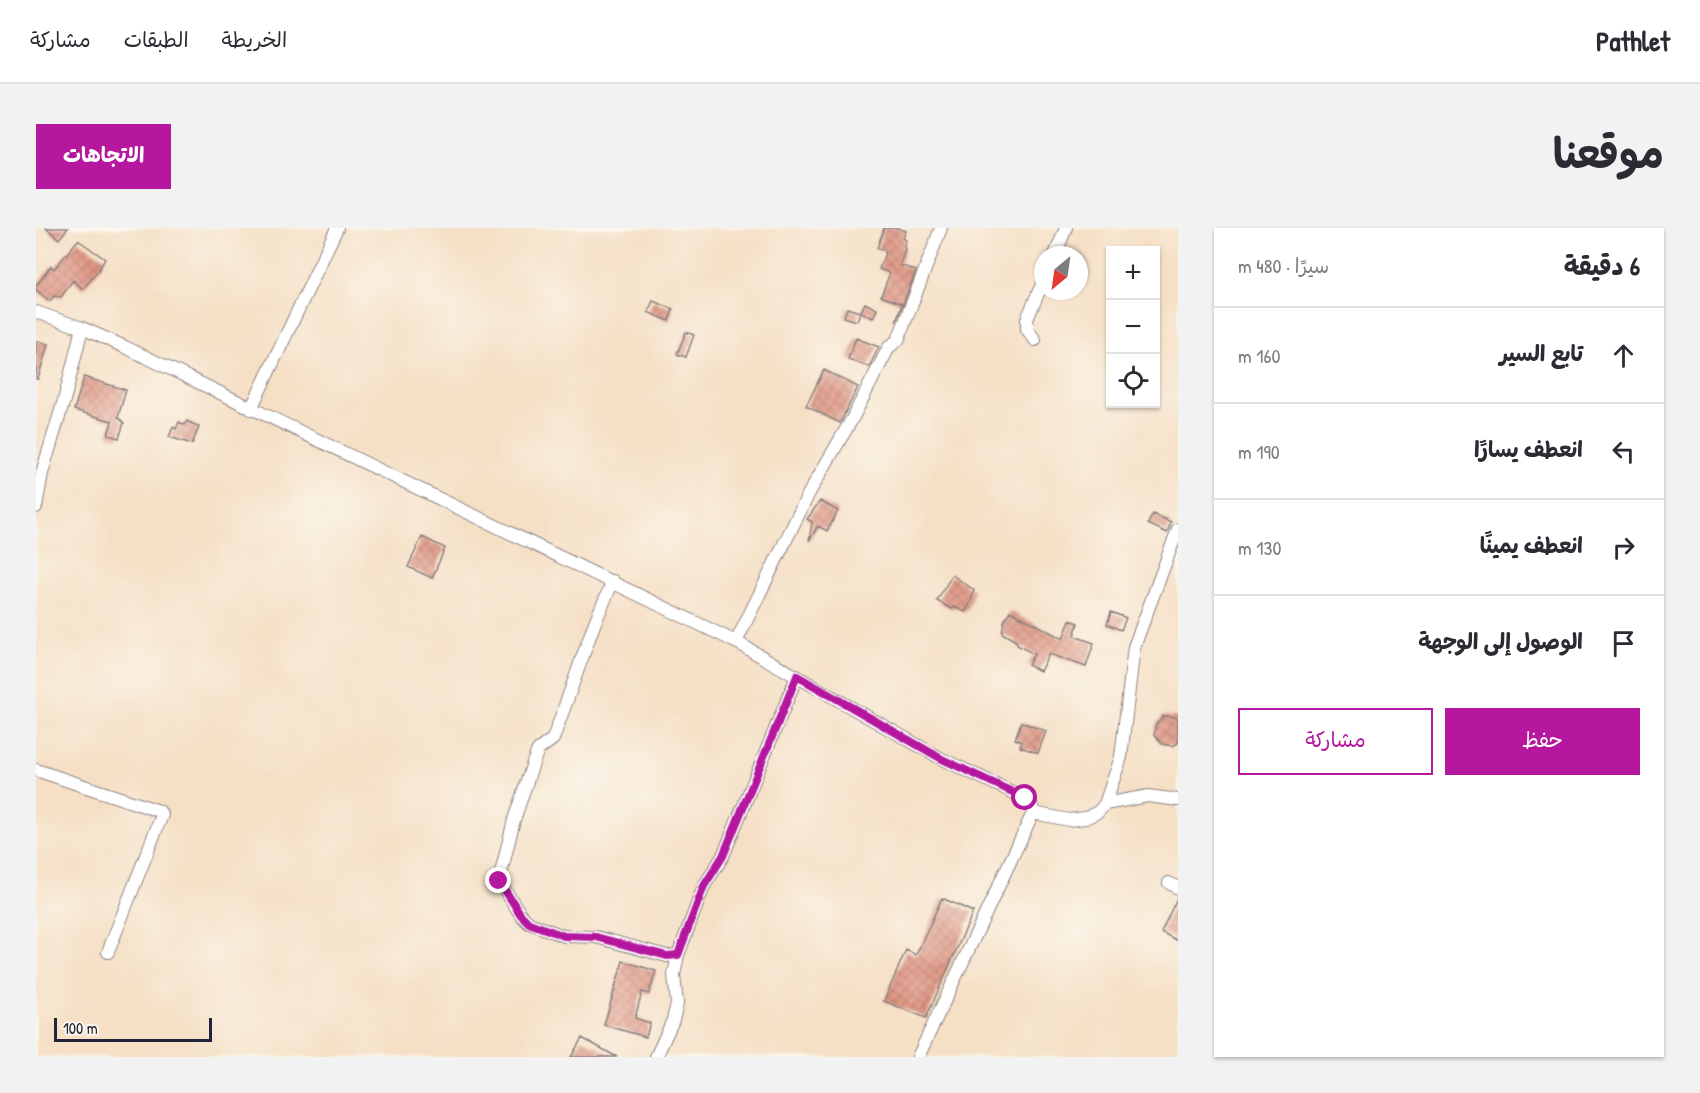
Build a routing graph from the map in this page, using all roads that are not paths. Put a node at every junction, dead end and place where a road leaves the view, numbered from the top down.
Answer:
1 (337, 228) edge
2 (941, 228) edge
3 (1066, 228) edge
4 (1058, 246) edge
5 (1035, 300) edge
6 (36, 312) edge
7 (82, 328) junction
8 (1035, 340) dead end
9 (251, 409) junction
10 (36, 507) edge
11 (1178, 529) edge
12 (614, 581) junction
13 (736, 642) junction
14 (797, 676) junction
15 (36, 770) edge
16 (1178, 800) edge
17 (1105, 804) junction
18 (1033, 813) junction
19 (108, 952) dead end
20 (678, 955) junction
21 (656, 1057) edge
22 (918, 1057) edge

1 - 9 street
2 - 13 street
3 - 4 street
5 - 8 street
6 - 7 street
7 - 9 street
7 - 10 street
9 - 12 street
11 - 17 street
12 - 13 street
12 - 20 street
13 - 14 street
14 - 18 street
14 - 20 street
15 - 19 street
16 - 17 street
17 - 18 street
18 - 22 street
20 - 21 street

